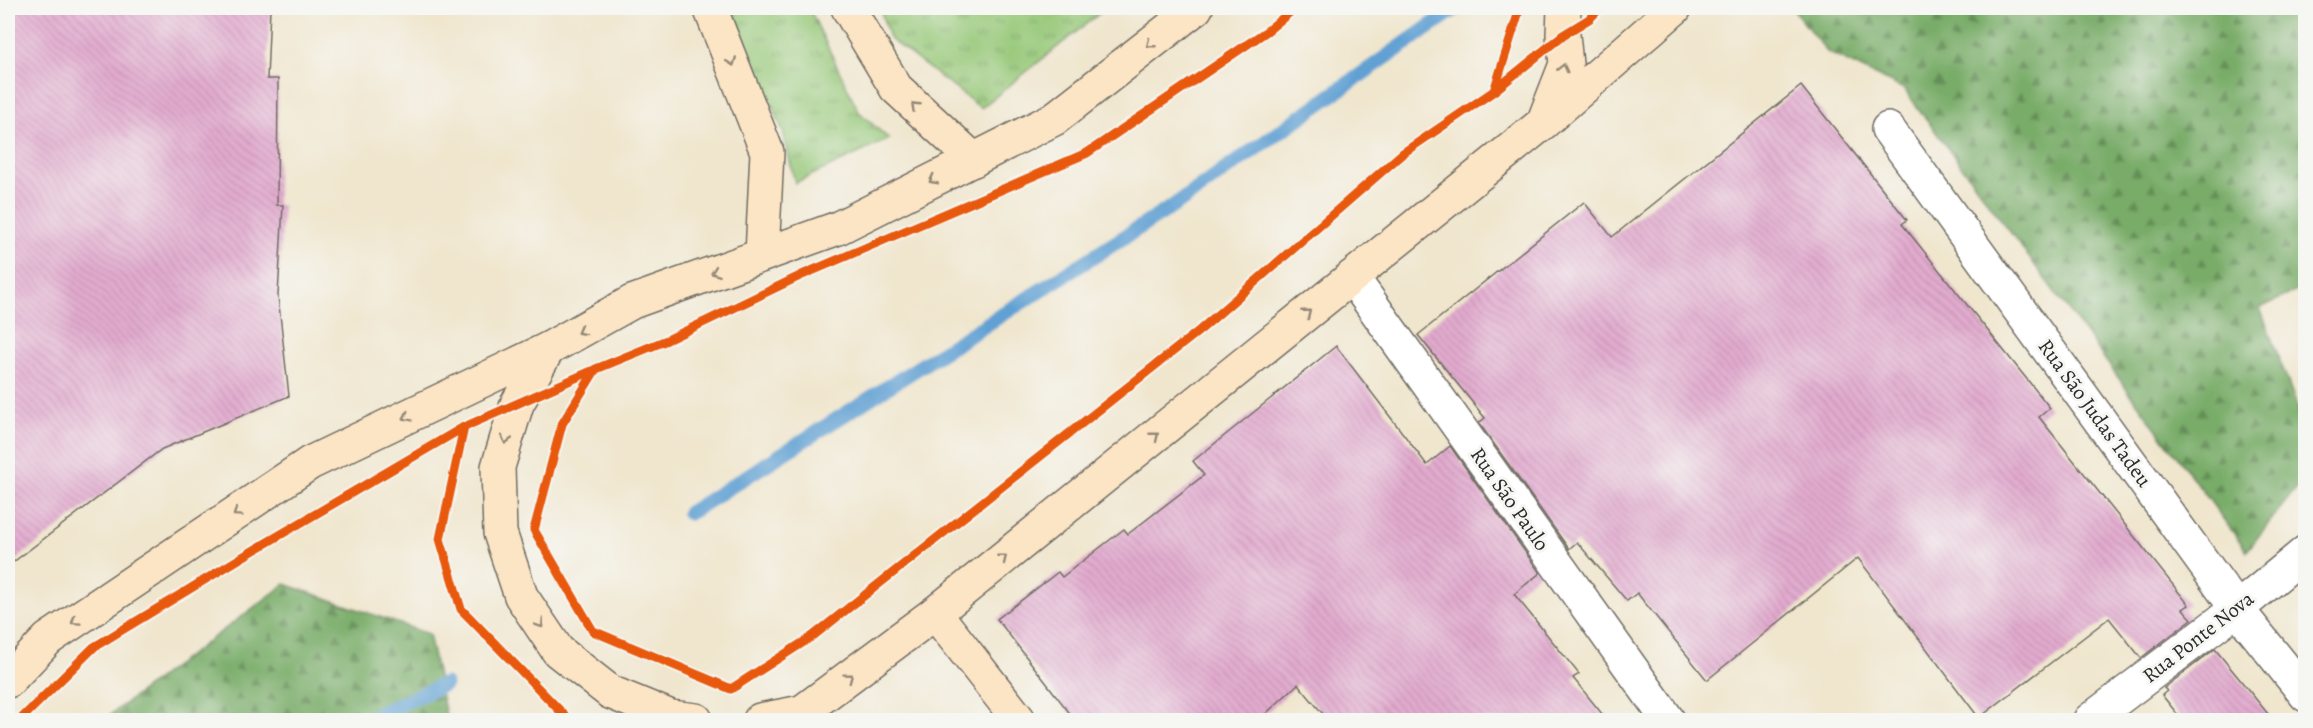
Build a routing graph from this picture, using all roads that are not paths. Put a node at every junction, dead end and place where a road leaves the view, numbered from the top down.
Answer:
1 (710, 8) edge
2 (848, 8) edge
3 (1196, 8) edge
4 (1564, 8) edge
5 (1675, 8) edge
6 (1543, 123) junction
7 (1888, 129) dead end
8 (974, 160) junction
9 (762, 255) junction
10 (1352, 277) junction
11 (548, 349) junction
12 (2306, 552) edge
13 (2237, 609) junction
14 (935, 613) junction
15 (8, 681) edge
16 (2306, 695) edge
17 (798, 716) edge
18 (696, 720) edge
19 (760, 720) edge
20 (1019, 720) edge
21 (1668, 720) edge
22 (2090, 720) edge

1 -> 9 main road
8 -> 2 main road
3 -> 8 main road
6 -> 4 main road
5 - 6 main road
6 - 10 main road
7 - 13 street, Rua São Judas Tadeu
8 -> 9 main road
9 -> 11 main road
14 -> 10 main road
10 - 21 street, Rua São Paulo
11 -> 15 main road
11 -> 18 main road
12 - 13 street, Rua Ponte Nova
13 - 16 street, Rua São Judas Tadeu
13 - 22 street, Rua Ponte Nova
17 -> 14 main road
14 - 20 main road
17 - 19 main road

